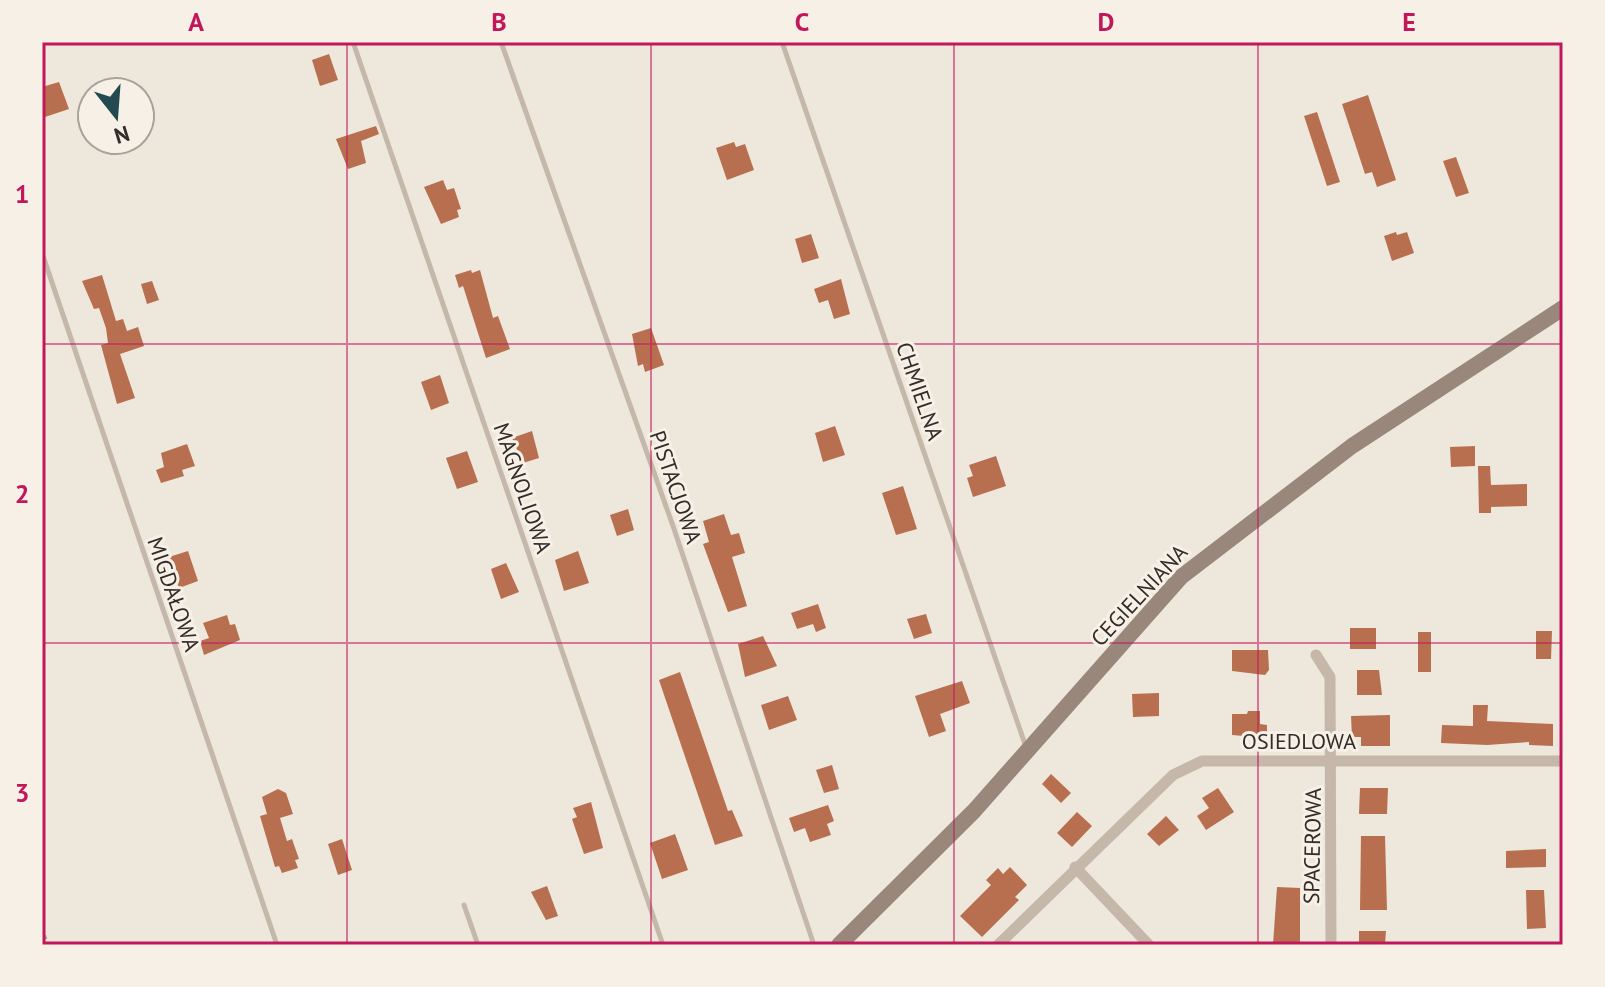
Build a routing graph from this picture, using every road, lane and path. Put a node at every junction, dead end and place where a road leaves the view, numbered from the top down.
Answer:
1 (353, 42) edge
2 (501, 42) edge
3 (782, 42) edge
4 (42, 253) edge
5 (1563, 308) edge
6 (1316, 655) dead end
7 (1027, 751) junction
8 (1333, 761) junction
9 (1563, 761) edge
10 (1075, 867) junction
11 (464, 905) dead end
12 (42, 928) edge
13 (48, 945) edge
14 (277, 945) edge
15 (478, 945) edge
16 (663, 945) edge
17 (814, 945) edge
18 (839, 945) edge
19 (998, 945) edge
20 (1149, 945) edge
21 (1331, 945) edge

1 - 16 lane, MAGNOLIOWA
2 - 17 lane, PISTACJOWA
3 - 7 lane, CHMIELNA
4 - 14 lane, MIGDAŁOWA
5 - 7 street, CEGIELNIANA
6 - 8 street, SPACEROWA
7 - 18 street, CEGIELNIANA
8 - 9 street, OSIEDLOWA
8 - 10 street, OSIEDLOWA
8 - 21 street, SPACEROWA
10 - 19 street, OSIEDLOWA
10 - 20 street
11 - 15 lane
12 - 13 path

